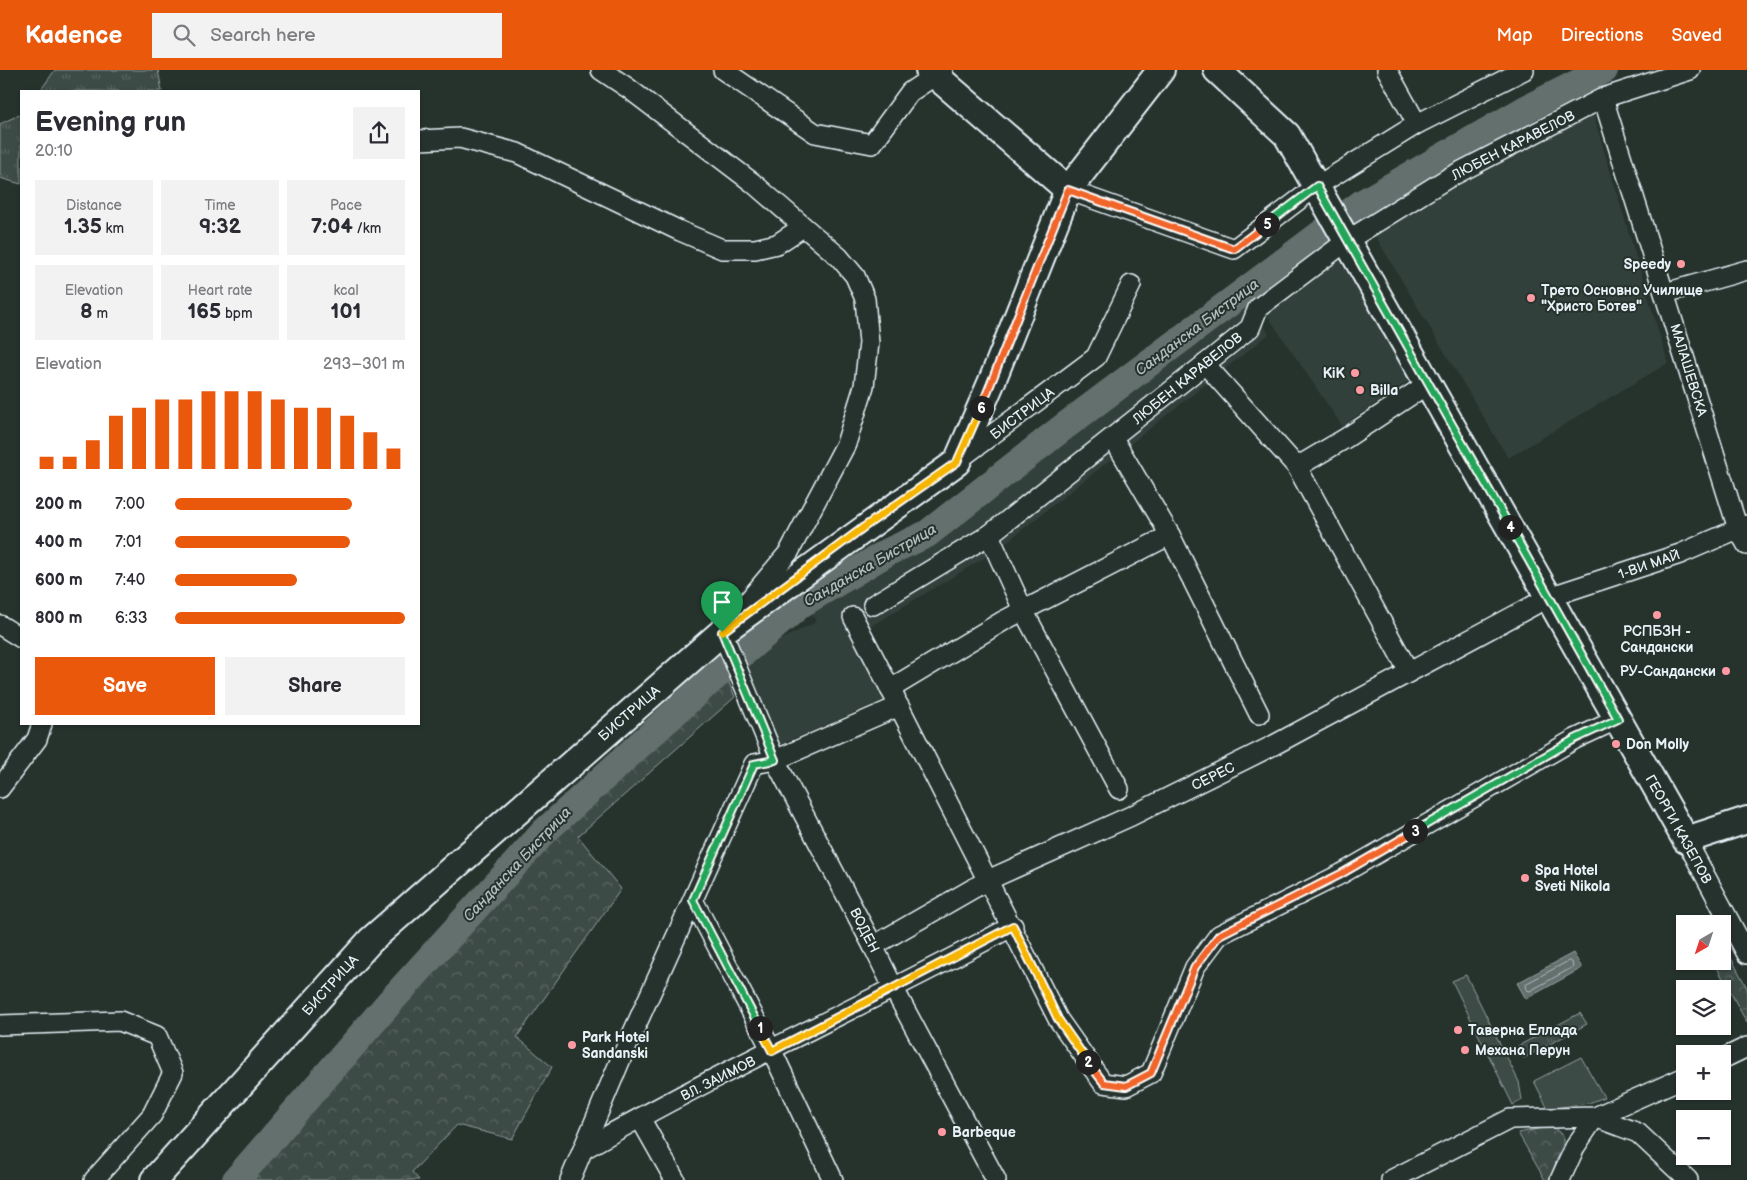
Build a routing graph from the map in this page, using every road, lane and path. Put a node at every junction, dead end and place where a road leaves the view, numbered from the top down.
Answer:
1 (600, 70) edge
2 (723, 70) edge
3 (1161, 70) edge
4 (1217, 70) edge
5 (1387, 70) edge
6 (1524, 70) edge
7 (1690, 70) edge
8 (935, 72) edge
9 (1603, 98) junction
10 (1417, 124) junction
11 (420, 140) edge
12 (1068, 190) junction
13 (1321, 191) junction
14 (803, 227) junction
15 (1348, 240) junction
16 (1747, 270) edge
17 (1131, 285) dead end
18 (1666, 294) junction
19 (1205, 364) junction
20 (1429, 382) junction
21 (1113, 438) junction
22 (957, 462) junction
23 (1297, 467) junction
24 (1744, 533) edge
25 (989, 535) junction
26 (1170, 535) junction
27 (1549, 597) junction
28 (874, 605) dead end
29 (1024, 612) junction
30 (853, 617) dead end
31 (0, 625) edge
32 (20, 637) edge
33 (725, 639) junction
34 (1409, 672) junction
35 (890, 689) junction
36 (899, 706) junction
37 (1260, 714) dead end
38 (1618, 719) junction
39 (42, 725) edge
40 (775, 760) junction
41 (0, 788) edge
42 (1119, 789) dead end
43 (1747, 820) edge
44 (1686, 840) junction
45 (988, 880) junction
46 (693, 900) junction
47 (1013, 926) junction
48 (873, 946) junction
49 (1747, 954) edge
50 (894, 989) junction
51 (0, 1025) edge
52 (1747, 1047) edge
53 (772, 1051) junction
54 (1731, 1054) edge
55 (1676, 1081) edge
56 (1595, 1117) junction
57 (640, 1118) junction
58 (584, 1149) junction
59 (94, 1180) edge
60 (154, 1180) edge
61 (570, 1180) edge
62 (675, 1180) edge
63 (833, 1180) edge
64 (996, 1180) edge
65 (1391, 1180) edge
66 (1560, 1180) edge
67 (1688, 1180) edge

1 - 14 street
2 - 8 street
3 - 12 street
4 - 13 street, ГЕОРГИ КАЗЕПОВ
5 - 10 street
6 - 10 street
7 - 9 street, ЛЮБЕН КАРАВЕЛОВ
8 - 12 street
9 - 15 street, ЛЮБЕН КАРАВЕЛОВ
9 - 18 street, МАЛАШЕВСКА
10 - 13 street
11 - 14 street
12 - 13 street
12 - 22 street
13 - 15 street, ГЕОРГИ КАЗЕПОВ
14 - 33 street
15 - 19 street, ЛЮБЕН КАРАВЕЛОВ
15 - 20 street, ГЕОРГИ КАЗЕПОВ
16 - 18 street
17 - 22 street, БИСТРИЦА
18 - 24 street, МАЛАШЕВСКА
19 - 21 street, ЛЮБЕН КАРАВЕЛОВ
19 - 23 street
20 - 23 street
20 - 27 street, ГЕОРГИ КАЗЕПОВ
21 - 25 street, ЛЮБЕН КАРАВЕЛОВ
21 - 26 street
22 - 33 street, БИСТРИЦА
23 - 34 street
24 - 27 street, 1-ВИ МАЙ
25 - 28 street, ЛЮБЕН КАРАВЕЛОВ
25 - 29 street
26 - 29 street
26 - 37 street
27 - 34 street, СЕРЕС
27 - 38 street, ГЕОРГИ КАЗЕПОВ
29 - 35 street
29 - 42 street
30 - 35 street
31 - 32 street
33 - 40 street, ВОДЕН
33 - 60 street, БИСТРИЦА
34 - 45 street, СЕРЕС
35 - 36 street
36 - 40 street
36 - 45 street
38 - 44 street, ГЕОРГИ КАЗЕПОВ
38 - 47 street
39 - 41 street
40 - 46 street
40 - 48 street, ВОДЕН
43 - 44 street
44 - 49 street, ГЕОРГИ КАЗЕПОВ
45 - 47 street
45 - 48 street, СЕРЕС
46 - 53 street
46 - 58 street
47 - 50 street, ВЛ. ЗАИМОВ
48 - 50 street, ВОДЕН
50 - 53 street, ВЛ. ЗАИМОВ
50 - 64 street, ВОДЕН
51 - 59 street
52 - 54 street
53 - 57 street, ВЛ. ЗАИМОВ
53 - 63 street
55 - 56 street
56 - 65 street
56 - 66 street
56 - 67 street
57 - 58 street, ВЛ. ЗАИМОВ
57 - 62 street
58 - 61 street

